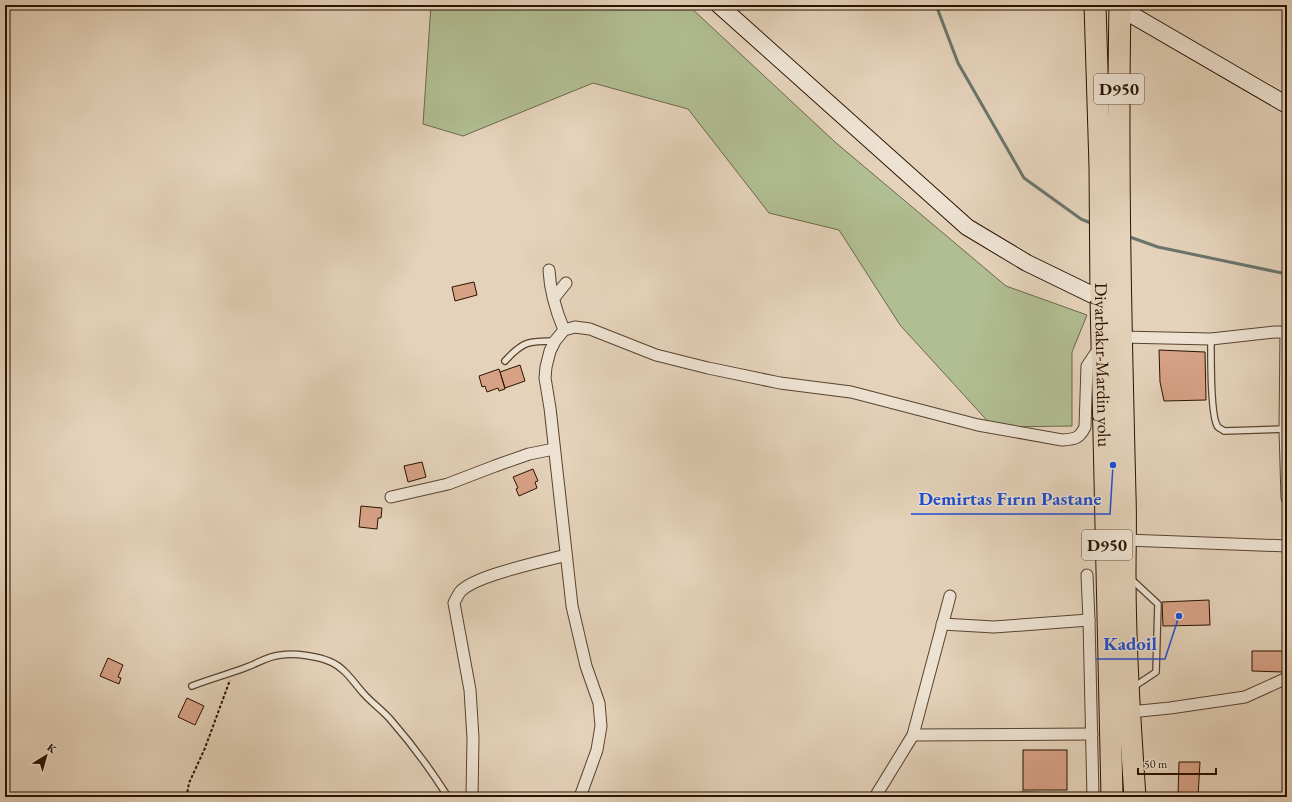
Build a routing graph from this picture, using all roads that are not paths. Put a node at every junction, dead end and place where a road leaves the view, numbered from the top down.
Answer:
1 (719, 5) edge
2 (1095, 5) edge
3 (1120, 7) edge
4 (1287, 105) edge
5 (1109, 170) junction
6 (549, 270) dead end
7 (566, 283) dead end
8 (554, 298) junction
9 (1108, 298) junction
10 (564, 330) junction
11 (1286, 332) edge
12 (1121, 337) junction
13 (1211, 339) junction
14 (555, 341) junction
15 (1102, 349) junction
16 (505, 361) dead end
17 (1285, 429) junction
18 (554, 449) junction
19 (391, 497) dead end
20 (1287, 498) edge
21 (1126, 540) junction
22 (1287, 546) edge
23 (566, 555) junction
24 (1125, 574) junction
25 (1087, 576) dead end
26 (950, 596) dead end
27 (1089, 620) junction
28 (942, 624) junction
29 (1287, 678) edge
30 (192, 686) dead end
31 (1129, 691) junction
32 (1130, 712) junction
33 (1092, 734) junction
34 (913, 735) junction
35 (448, 797) edge
36 (472, 797) edge
37 (580, 797) edge
38 (875, 797) edge
39 (1092, 797) edge
40 (1112, 797) edge
41 (1135, 797) edge

1 - 9 street
2 - 5 highway, Diyarbakır-Mardin yolu / D950
3 - 4 street
3 - 5 highway, Diyarbakır-Mardin yolu / D950
5 - 9 highway, Diyarbakır-Mardin yolu / D950
6 - 8 street
7 - 8 street
8 - 10 street
9 - 12 highway
9 - 15 highway, Diyarbakır-Mardin yolu / D950
10 - 14 street
10 - 15 street
11 - 13 street
11 - 17 street
12 - 13 street
12 - 21 highway
13 - 17 lane
14 - 16 lane
14 - 18 street
15 - 40 highway, Diyarbakır-Mardin yolu / D950
17 - 20 street
18 - 19 street
18 - 23 street
21 - 22 street
21 - 24 highway
23 - 36 street
23 - 37 street
24 - 31 highway
24 - 31 lane
25 - 27 street
26 - 28 street
27 - 28 street
27 - 33 street
28 - 34 street
29 - 32 street
30 - 35 lane
31 - 32 highway
32 - 41 highway
33 - 34 street
33 - 39 street
34 - 38 street

